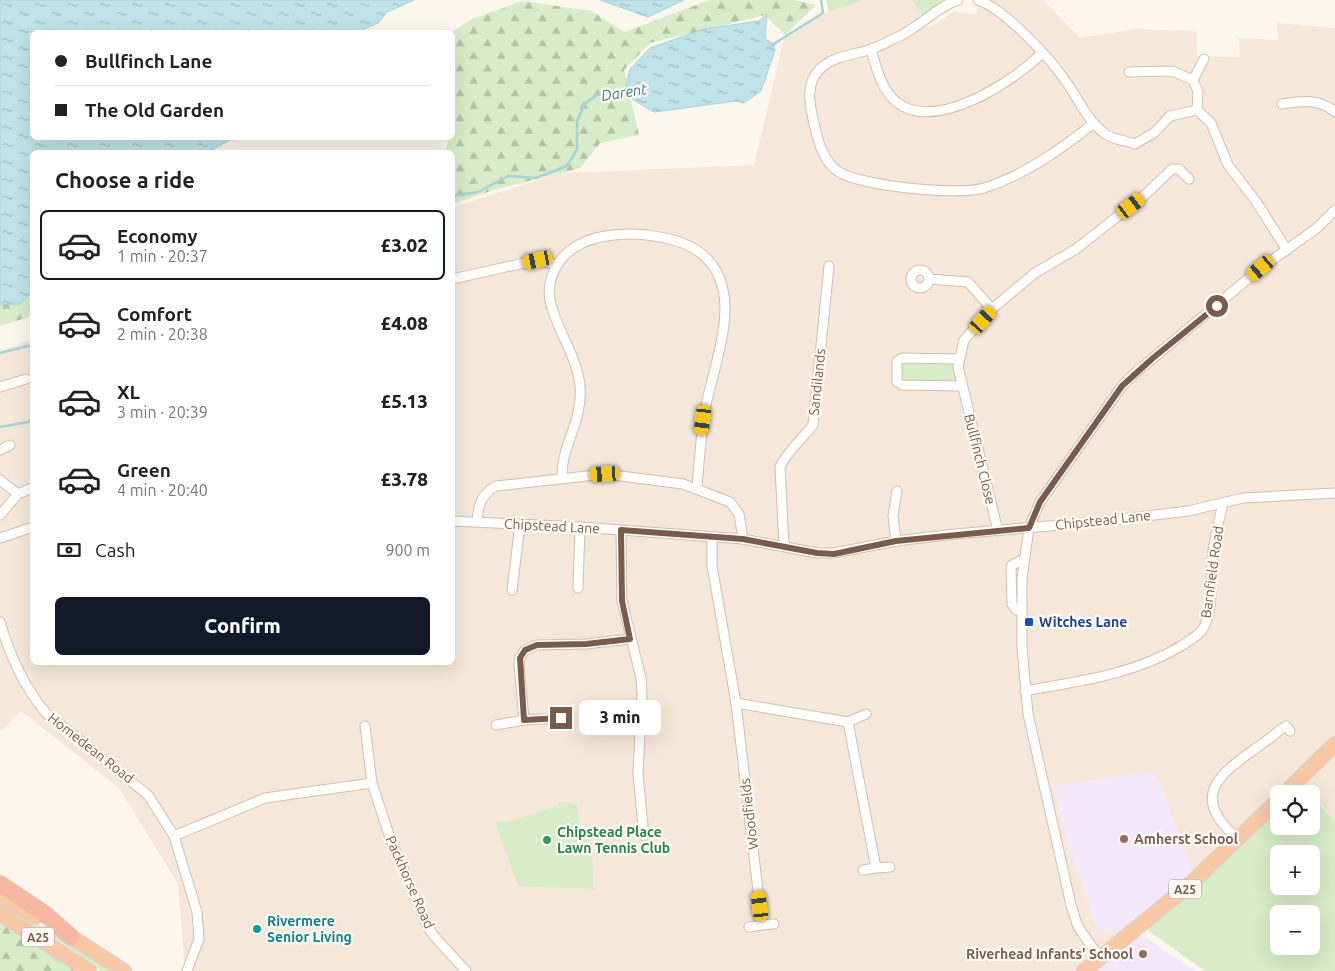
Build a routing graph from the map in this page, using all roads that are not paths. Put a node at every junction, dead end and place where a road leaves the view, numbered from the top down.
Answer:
1 (958, 0) edge
2 (978, 0) edge
3 (871, 50) junction
4 (1042, 53) junction
5 (1204, 59) dead end
6 (1129, 72) dead end
7 (1193, 80) junction
8 (1282, 104) dead end
9 (1197, 110) junction
10 (1335, 112) edge
11 (1094, 123) junction
12 (1189, 179) dead end
13 (1335, 210) edge
14 (1287, 250) junction
15 (557, 265) junction
16 (829, 266) dead end
17 (455, 278) edge
18 (929, 279) dead end
19 (992, 309) junction
20 (958, 359) junction
21 (26, 379) dead end
22 (962, 386) junction
23 (0, 387) edge
24 (10, 445) dead end
25 (0, 450) edge
26 (562, 478) junction
27 (0, 480) edge
28 (697, 488) junction
29 (30, 489) edge
30 (897, 491) dead end
31 (1335, 493) edge
32 (18, 494) junction
33 (1222, 503) junction
34 (0, 514) edge
35 (455, 521) edge
36 (477, 522) junction
37 (520, 524) junction
38 (580, 527) junction
39 (30, 528) dead end
40 (1029, 528) junction
41 (621, 530) junction
42 (998, 531) junction
43 (0, 538) edge
44 (712, 538) junction
45 (743, 539) junction
46 (896, 541) junction
47 (784, 546) junction
48 (578, 588) dead end
49 (512, 590) dead end
50 (0, 622) edge
51 (630, 639) junction
52 (9, 652) junction
53 (0, 657) edge
54 (1025, 691) junction
55 (736, 703) junction
56 (866, 714) dead end
57 (561, 718) dead end
58 (524, 720) junction
59 (848, 722) junction
60 (496, 725) dead end
61 (365, 726) dead end
62 (1285, 727) dead end
63 (1335, 744) edge
64 (372, 783) junction
65 (1293, 785) edge
66 (1270, 807) edge
67 (174, 836) junction
68 (644, 836) dead end
69 (1238, 840) junction
70 (890, 867) dead end
71 (876, 868) junction
72 (863, 870) dead end
73 (0, 884) edge
74 (0, 896) edge
75 (0, 914) edge
76 (774, 924) dead end
77 (762, 925) junction
78 (748, 927) dead end
79 (71, 937) junction
80 (1100, 958) junction
81 (89, 971) edge
82 (124, 971) edge
83 (187, 971) edge
84 (466, 971) edge
85 (1084, 971) edge

1 - 3 street
2 - 4 street
3 - 4 street
3 - 11 street
4 - 11 street
5 - 7 street
6 - 7 street
7 - 9 street
8 - 10 street
9 - 11 street
9 - 14 street
12 - 19 street
13 - 14 street
14 - 40 street
15 - 17 street
15 - 26 street
15 - 28 street
16 - 47 street, Sandilands
18 - 19 street
19 - 20 street
20 - 22 street, Bullfinch Close
20 - 22 street
21 - 23 street
22 - 42 street, Bullfinch Close
24 - 25 street
26 - 28 street
26 - 36 street
27 - 32 street
28 - 45 street
29 - 32 street
30 - 46 street
31 - 33 street, Chipstead Lane
32 - 34 street
33 - 40 street, Chipstead Lane
33 - 54 street, Barnfield Road
35 - 36 street, Chipstead Lane
36 - 37 street, Chipstead Lane
37 - 38 street, Chipstead Lane
37 - 49 street
38 - 41 street, Chipstead Lane
38 - 48 street
39 - 43 street
40 - 42 street, Chipstead Lane
40 - 54 street
41 - 44 street, Chipstead Lane
41 - 51 street
42 - 46 street, Chipstead Lane
44 - 45 street, Chipstead Lane
44 - 55 street, Woodfields
45 - 47 street, Chipstead Lane
46 - 47 street, Chipstead Lane
50 - 52 street, Homedean Road
51 - 58 street
51 - 68 street
52 - 53 street
52 - 67 street, Homedean Road
54 - 80 street
55 - 59 street
55 - 77 street, Woodfields
56 - 59 street
57 - 58 street
58 - 60 street
59 - 71 street
61 - 64 street, Packhorse Road
62 - 69 street
63 - 65 highway
64 - 67 street
64 - 84 street, Packhorse Road
66 - 69 highway, A25
67 - 83 street, Homedean Road
69 - 80 highway, A25
70 - 71 street
71 - 72 street
73 - 79 highway
74 - 79 highway, A25
75 - 81 highway, A25
76 - 77 street
77 - 78 street
79 - 82 highway, A25
80 - 85 highway, A25

